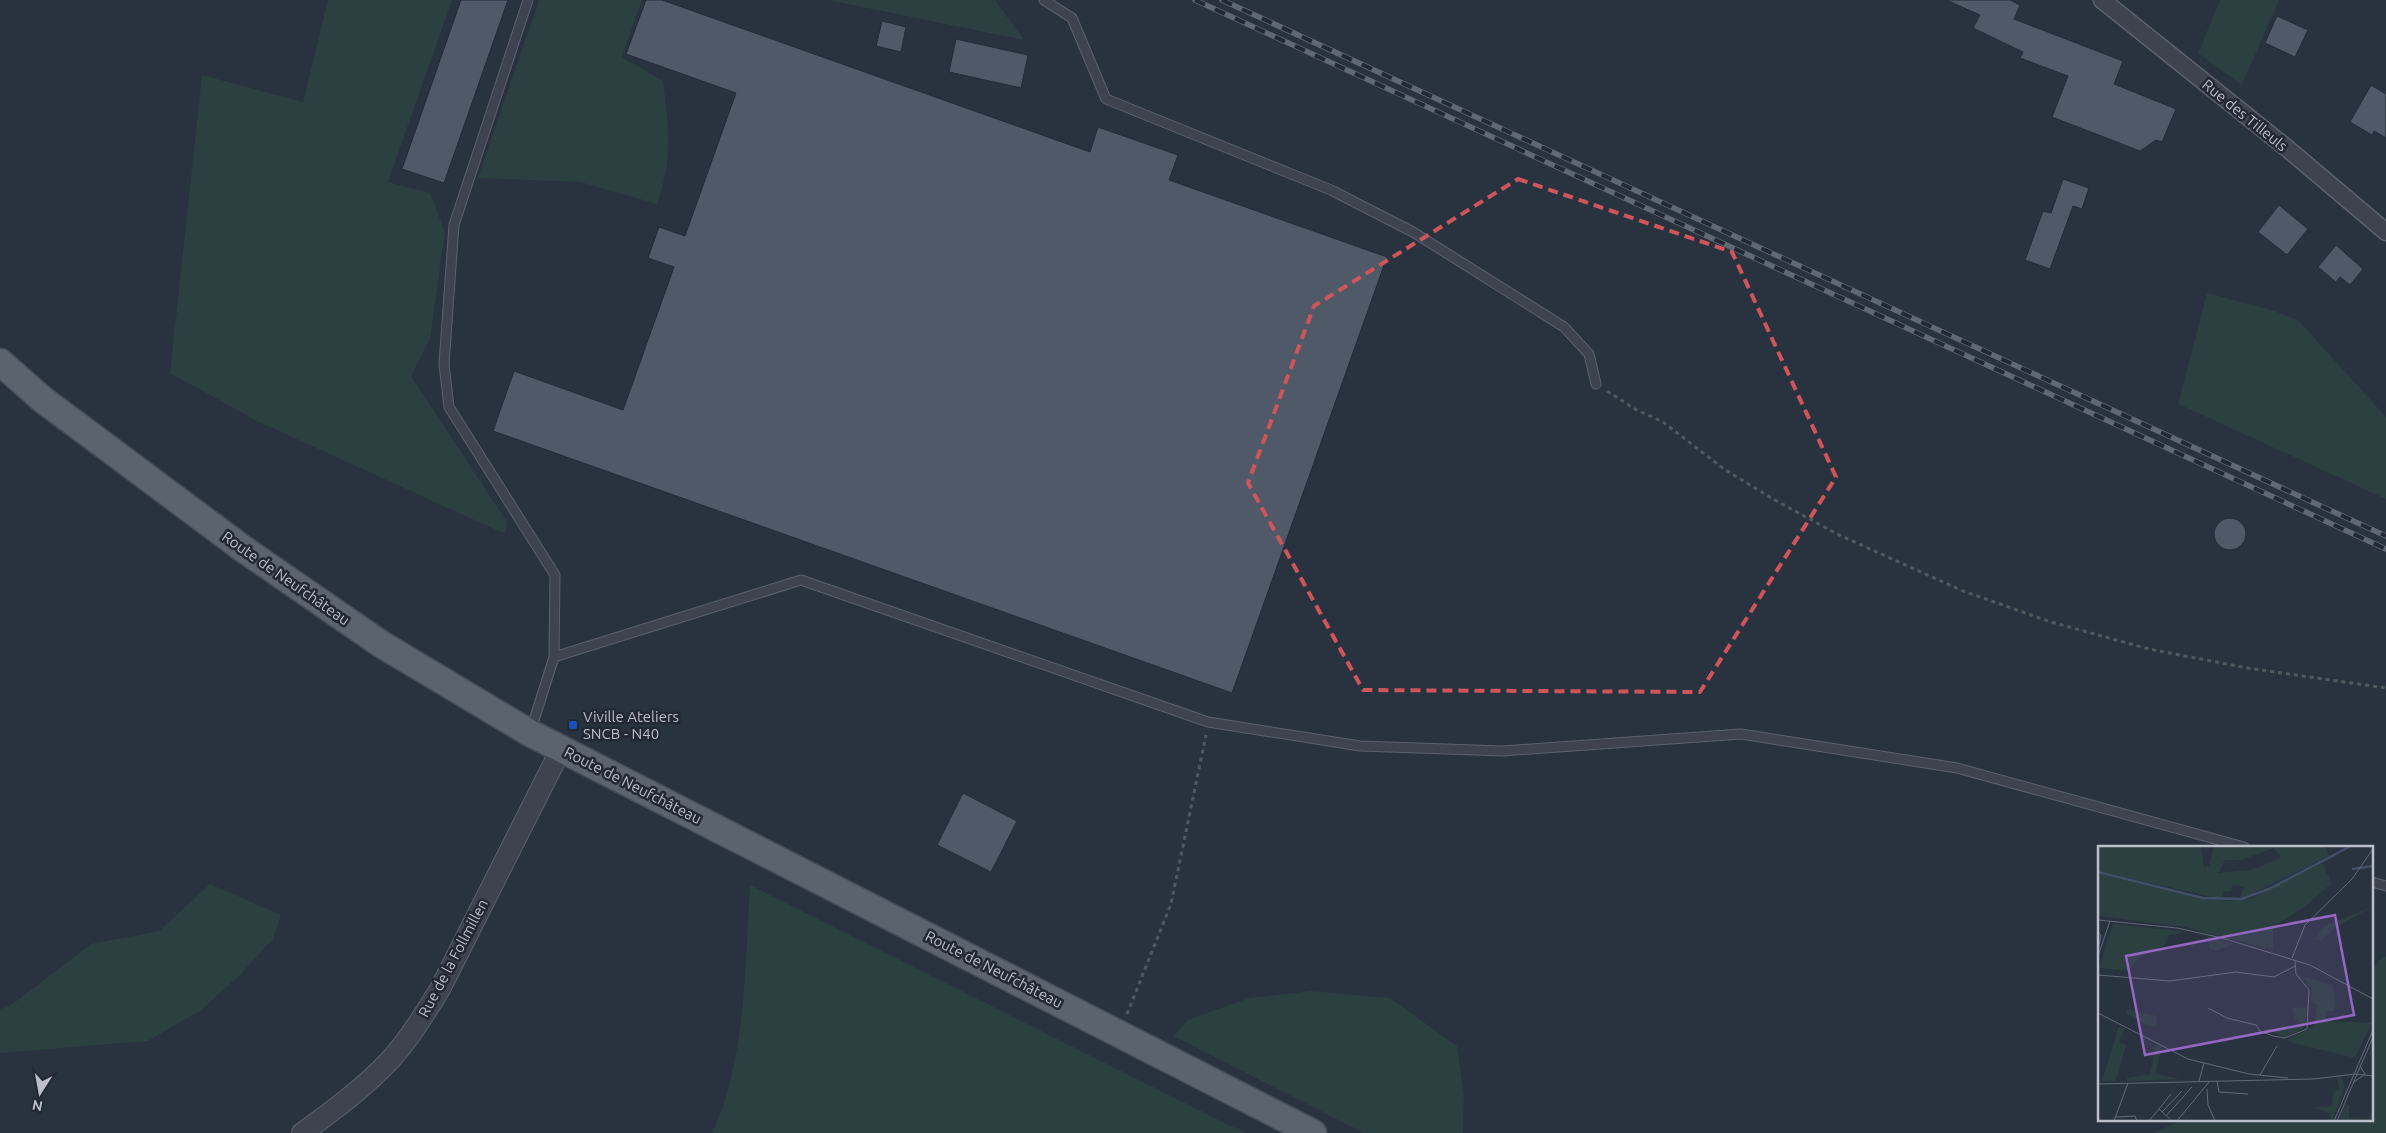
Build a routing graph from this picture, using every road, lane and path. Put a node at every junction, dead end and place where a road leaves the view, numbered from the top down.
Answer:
1 (528, 0) edge
2 (1044, 0) edge
3 (2102, 0) edge
4 (2386, 232) edge
5 (0, 362) edge
6 (1596, 384) joint
7 (554, 657) junction
8 (2386, 688) edge
9 (1208, 722) junction
10 (530, 733) junction
11 (561, 749) junction
12 (2240, 846) edge
13 (1119, 1033) junction
14 (302, 1133) edge
15 (1313, 1133) edge

1 - 7 lane
2 - 6 lane
3 - 4 street, Rue des Tilleuls
5 - 10 main road, Route de Neufchâteau
6 - 8 path
7 - 9 lane
7 - 10 lane
9 - 12 lane
9 - 13 path
10 - 11 main road, Route de Neufchâteau
11 - 13 main road, Route de Neufchâteau
11 - 14 street, Rue de la Follmillen
13 - 15 main road, Route de Neufchâteau

